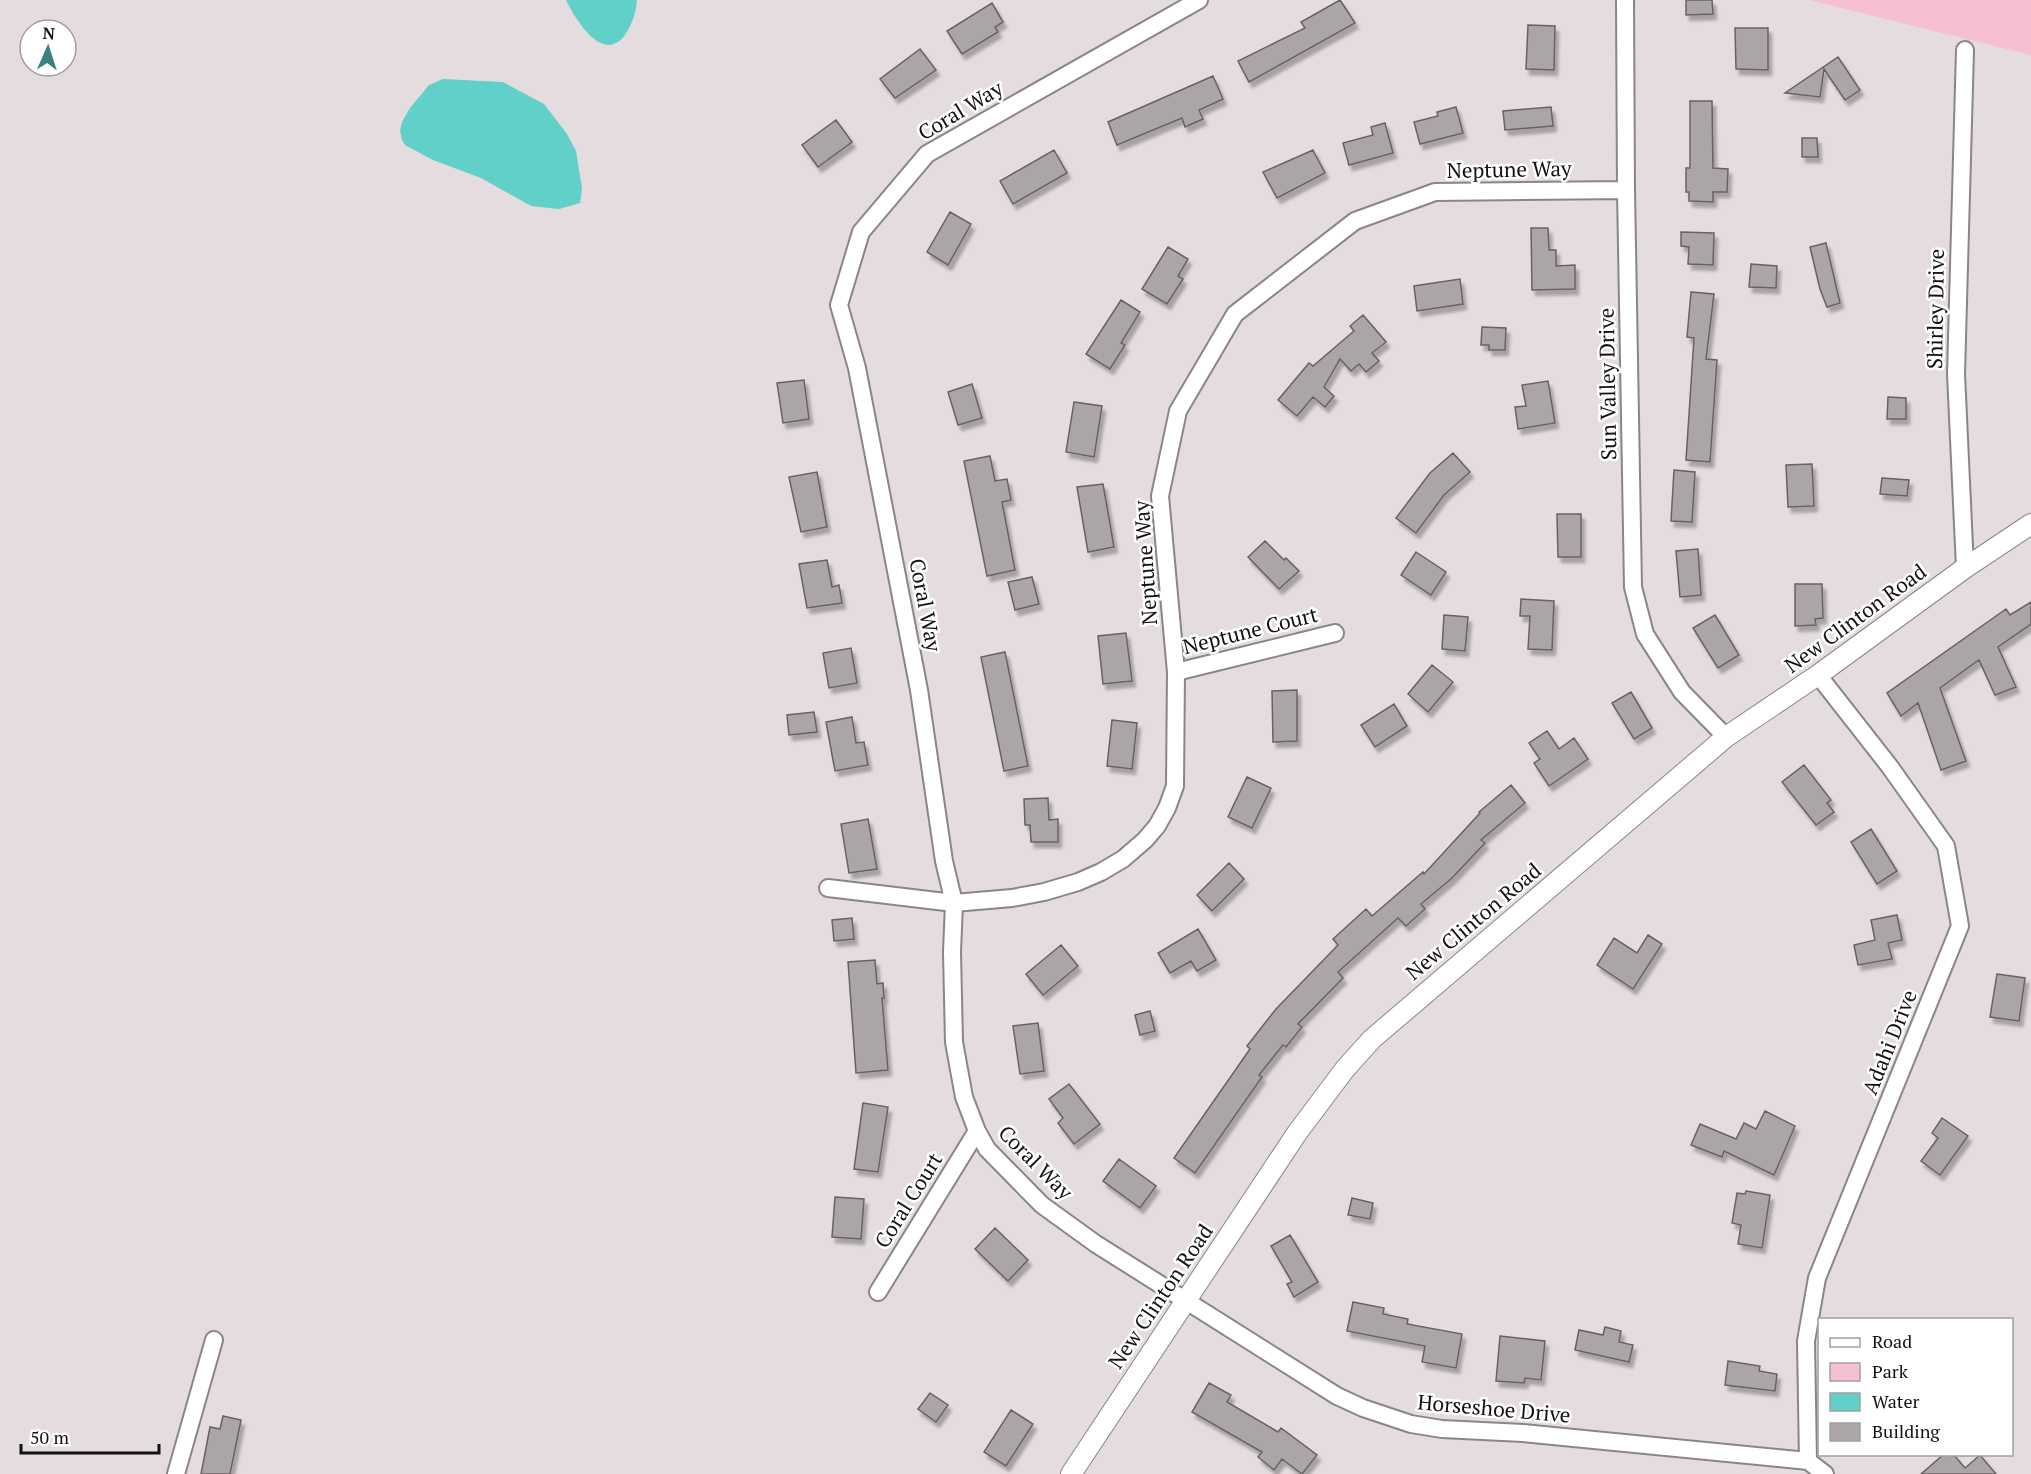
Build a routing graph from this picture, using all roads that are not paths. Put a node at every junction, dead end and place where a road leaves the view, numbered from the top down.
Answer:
1 (1199, 0) edge
2 (1625, 0) edge
3 (1965, 50) dead end
4 (1626, 190) junction
5 (2031, 524) edge
6 (1965, 568) junction
7 (1335, 633) dead end
8 (1176, 672) junction
9 (1818, 675) junction
10 (1726, 737) junction
11 (828, 888) dead end
12 (954, 903) junction
13 (977, 1131) junction
14 (878, 1292) dead end
15 (1186, 1300) junction
16 (214, 1340) dead end
17 (1808, 1461) junction
18 (176, 1474) edge
19 (1071, 1474) edge
20 (1825, 1474) edge

1 - 12 street, Coral Way
2 - 4 street, Sun Valley Drive
3 - 6 street, Shirley Drive
4 - 8 street, Neptune Way
4 - 10 street, Sun Valley Drive
5 - 6 street, New Clinton Road
6 - 9 street, New Clinton Road
7 - 8 street, Neptune Court
8 - 12 street, Neptune Way
9 - 10 street, New Clinton Road
9 - 17 street, Adahi Drive
10 - 15 street, New Clinton Road
11 - 12 street, Neptune Way
12 - 13 street, Coral Way
13 - 14 street, Coral Court
13 - 15 street, Coral Way
15 - 17 street, Horseshoe Drive
15 - 19 street, New Clinton Road
16 - 18 street
17 - 20 street

